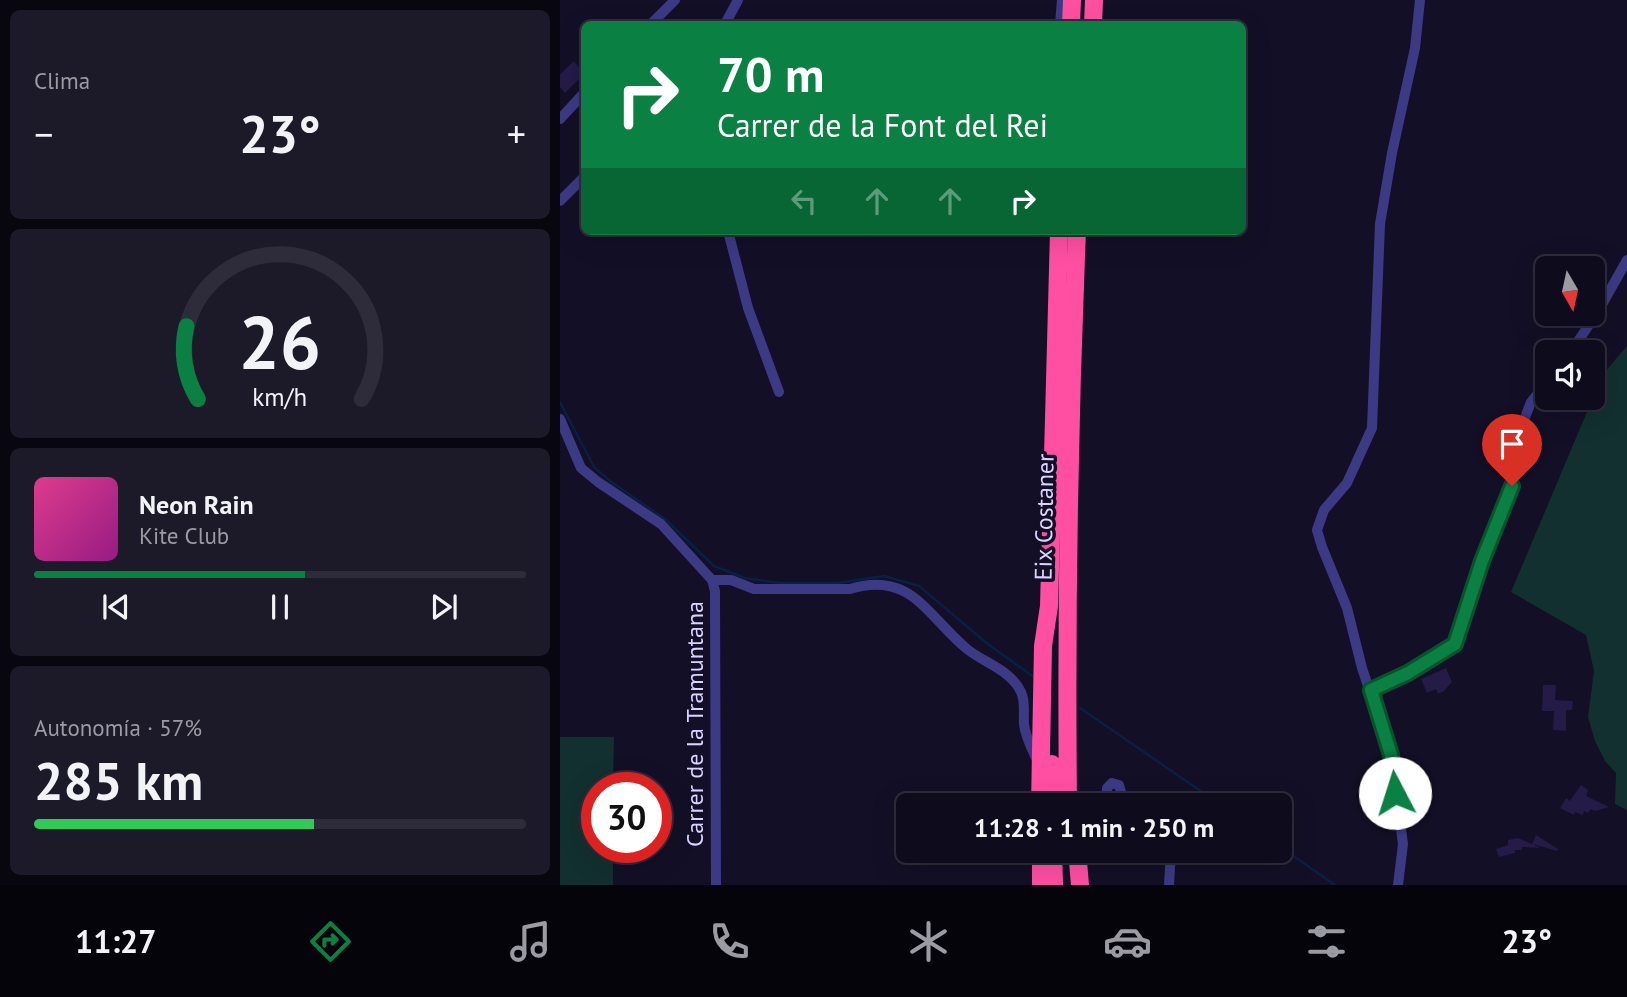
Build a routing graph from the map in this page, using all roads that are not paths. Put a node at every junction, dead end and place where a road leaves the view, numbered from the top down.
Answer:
1 (674, 0) edge
2 (738, 0) edge
3 (1062, 0) edge
4 (1072, 0) edge
5 (1087, 0) edge
6 (1094, 0) edge
7 (1419, 0) edge
8 (654, 21) edge
9 (728, 21) edge
10 (1060, 21) edge
11 (1071, 21) edge
12 (1086, 21) edge
13 (1093, 21) edge
14 (581, 96) edge
15 (560, 119) edge
16 (581, 180) edge
17 (560, 201) edge
18 (729, 235) edge
19 (1059, 235) edge
20 (1077, 235) edge
21 (1083, 235) edge
22 (1627, 260) edge
23 (1073, 323) junction
24 (1579, 340) edge
25 (779, 391) dead end
26 (1535, 397) edge
27 (560, 419) edge
28 (712, 580) junction
29 (1049, 606) junction
30 (1066, 620) junction
31 (1371, 690) junction
32 (1040, 793) edge
33 (1040, 793) edge
34 (1052, 793) edge
35 (1068, 793) edge
36 (1074, 793) edge
37 (1041, 863) edge
38 (1053, 863) edge
39 (1068, 863) edge
40 (1078, 863) edge
41 (1170, 863) edge
42 (716, 885) edge
43 (1041, 885) edge
44 (1054, 885) edge
45 (1068, 885) edge
46 (1080, 885) edge
47 (1169, 885) edge
48 (1398, 885) edge

1 - 8 street
2 - 9 street
3 - 10 street
4 - 11 highway
5 - 12 highway
6 - 13 highway
7 - 31 street
14 - 15 street
16 - 17 street
18 - 25 street
19 - 29 highway
20 - 23 highway, Eix Costaner
21 - 23 highway
22 - 24 street
23 - 30 highway, Eix Costaner
26 - 31 street
27 - 28 street, Carrer de la Tramuntana
28 - 33 street
28 - 42 street, Carrer de la Tramuntana
29 - 32 highway
29 - 34 highway, Eix Costaner
30 - 35 highway, Eix Costaner
30 - 36 highway
31 - 48 street
37 - 43 highway
38 - 44 highway
39 - 45 highway
40 - 46 highway
41 - 47 street

